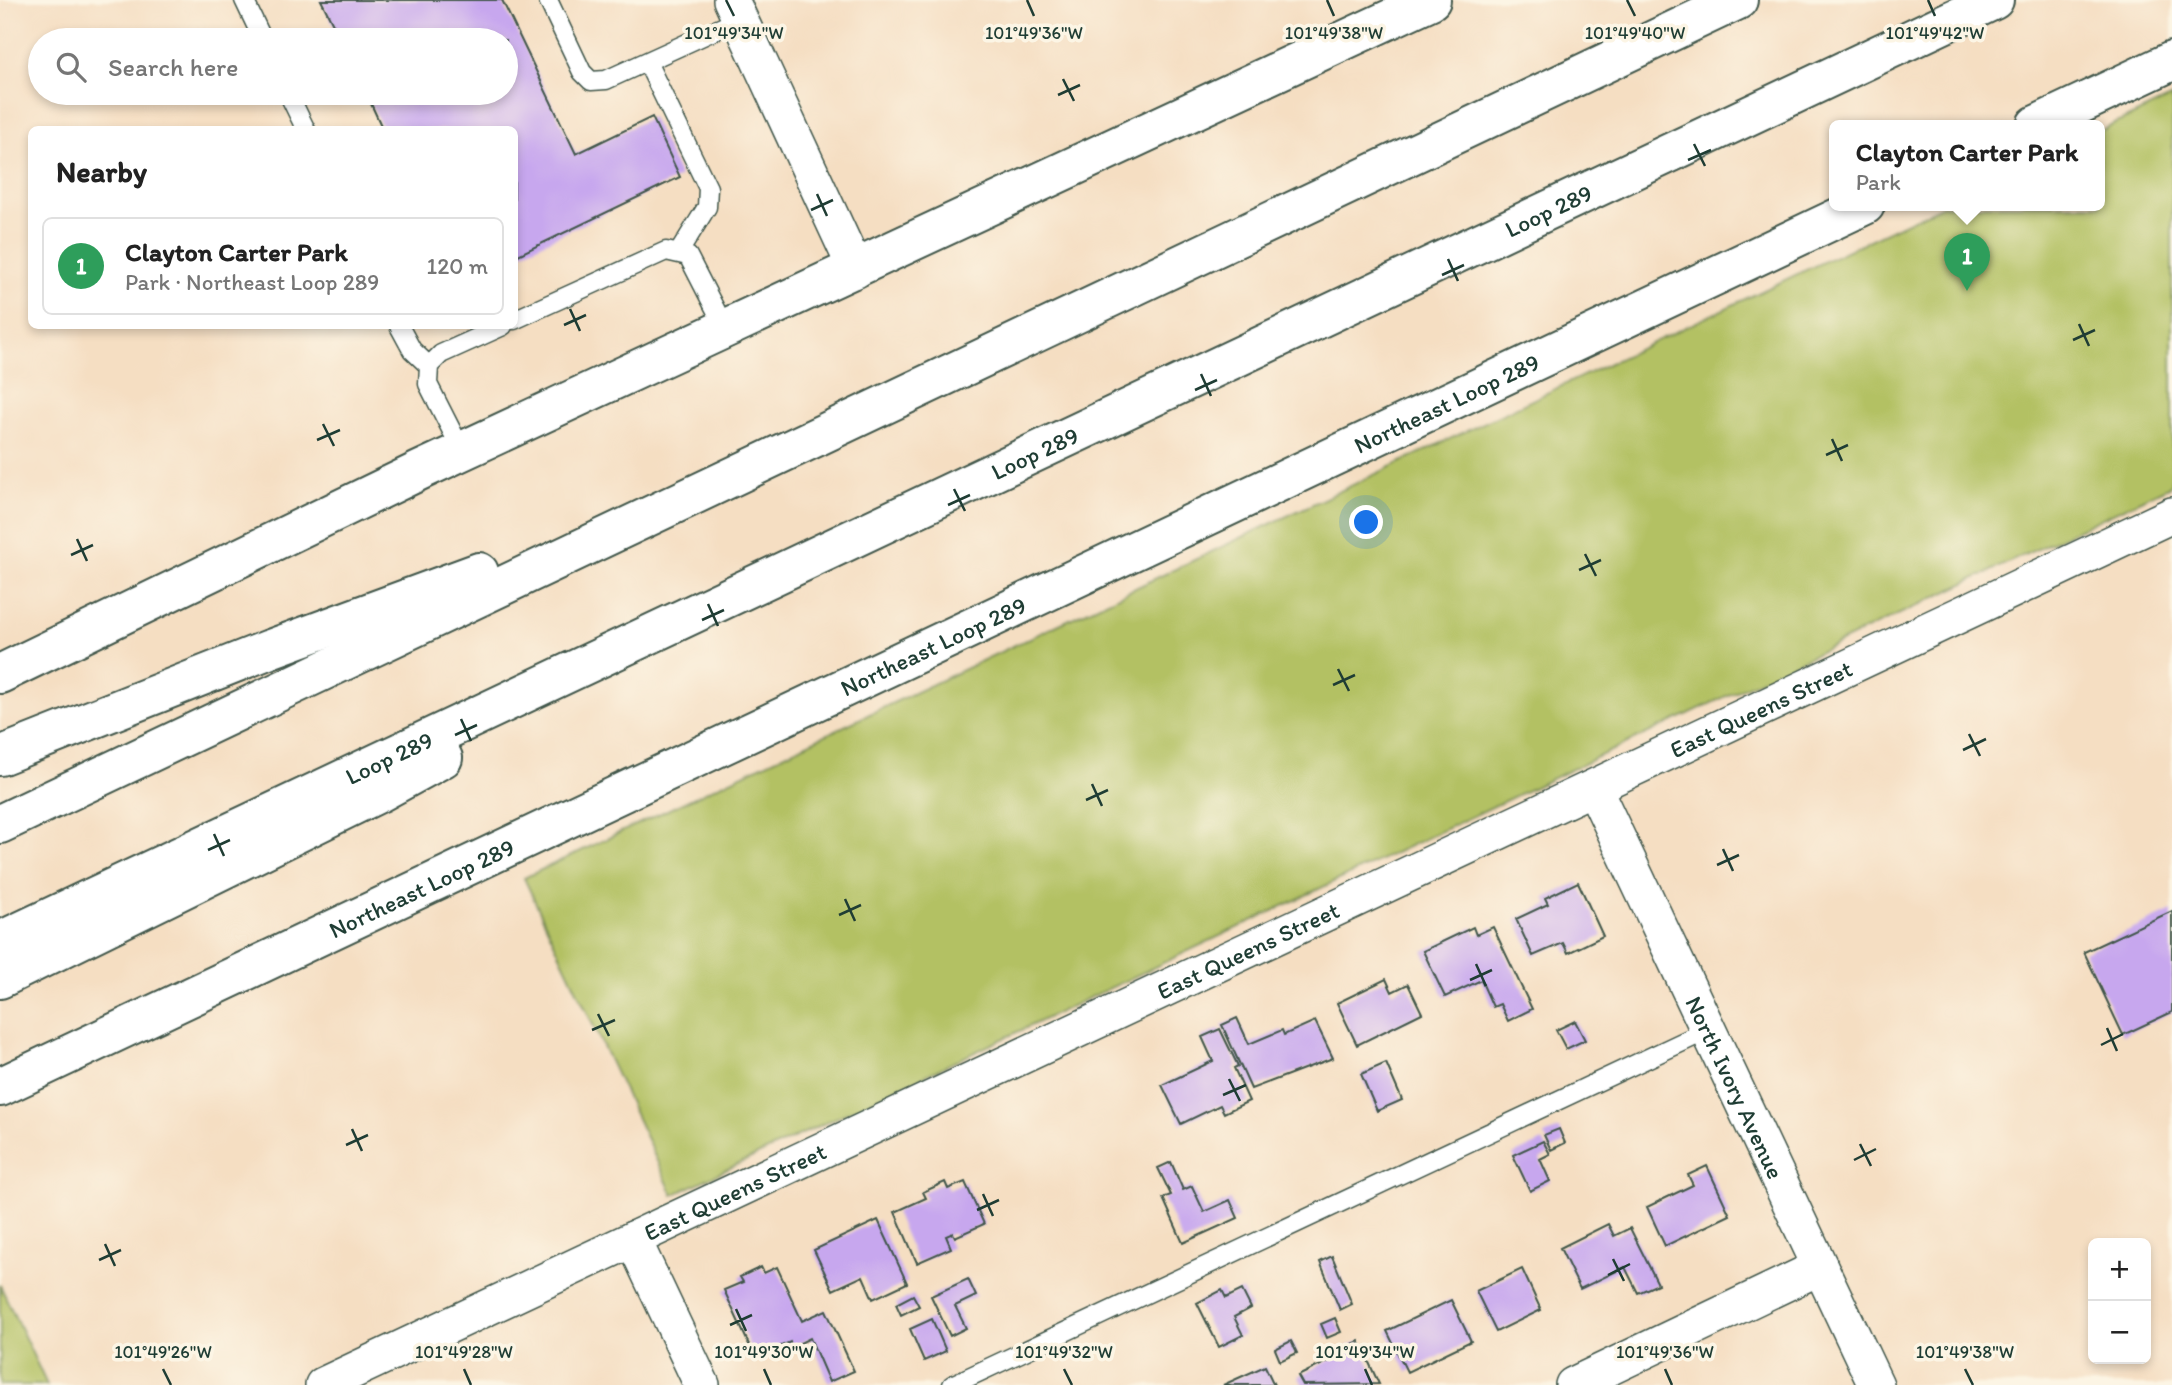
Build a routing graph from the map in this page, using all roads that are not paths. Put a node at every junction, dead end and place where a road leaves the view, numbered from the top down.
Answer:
1 (244, 0) edge
2 (548, 0) edge
3 (1431, 0) edge
4 (1738, 0) edge
5 (1994, 0) edge
6 (736, 10) edge
7 (257, 28) edge
8 (2172, 61) edge
9 (647, 62) junction
10 (294, 105) edge
11 (2047, 120) edge
12 (304, 126) edge
13 (1852, 211) edge
14 (679, 252) junction
15 (856, 270) junction
16 (518, 318) edge
17 (401, 329) edge
18 (496, 329) edge
19 (726, 330) junction
20 (429, 366) junction
21 (462, 451) junction
22 (707, 487) junction
23 (2172, 515) edge
24 (793, 568) junction
25 (0, 674) edge
26 (0, 756) edge
27 (1594, 788) junction
28 (0, 824) edge
29 (0, 941) edge
30 (0, 978) edge
31 (1708, 1030) junction
32 (0, 1087) edge
33 (633, 1239) junction
34 (1820, 1267) junction
35 (323, 1385) edge
36 (702, 1385) edge
37 (953, 1385) edge
38 (1573, 1385) edge
39 (1876, 1385) edge

1 - 7 lane
2 - 9 lane
3 - 15 main road
4 - 22 main road
5 - 24 main road, Loop 289
6 - 9 lane
6 - 15 street
8 - 11 main road
9 - 14 lane
10 - 12 lane
13 - 32 main road, Northeast Loop 289
14 - 16 lane
14 - 19 lane
15 - 19 main road
17 - 20 lane
18 - 20 lane
19 - 21 main road
20 - 21 lane
21 - 25 main road
22 - 26 main road
22 - 28 main road
23 - 27 street, East Queens Street
24 - 29 main road, Loop 289
24 - 30 main road
27 - 31 street, North Ivory Avenue
27 - 33 street, East Queens Street
31 - 34 street, North Ivory Avenue
31 - 37 lane
33 - 35 street, East Queens Street
33 - 36 street
34 - 38 street
34 - 39 street, North Ivory Avenue

